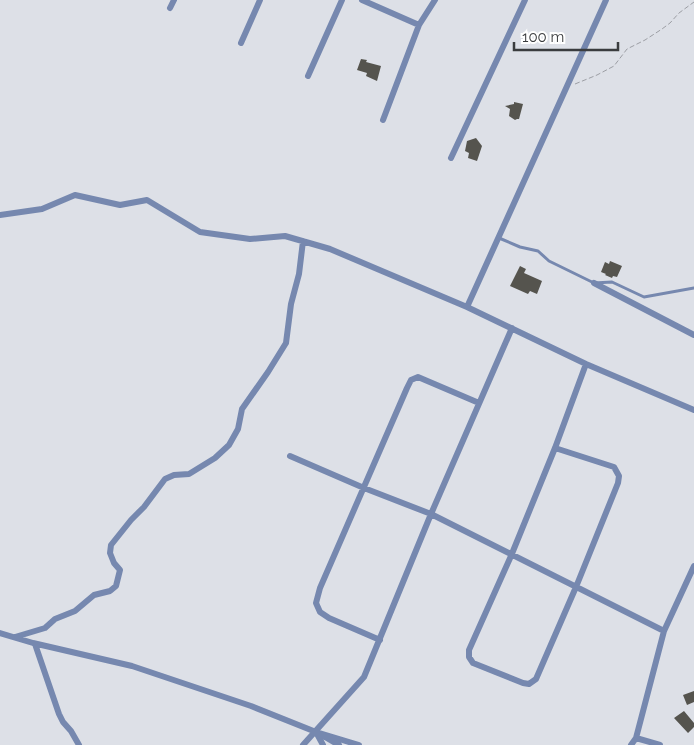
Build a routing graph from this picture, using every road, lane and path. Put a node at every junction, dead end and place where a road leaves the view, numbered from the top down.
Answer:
1 (174, 0) edge
2 (260, 0) edge
3 (342, 0) edge
4 (362, 0) edge
5 (434, 0) edge
6 (524, 0) edge
7 (606, 0) edge
8 (694, 2) edge
9 (170, 8) dead end
10 (419, 25) junction
11 (241, 43) dead end
12 (308, 76) dead end
13 (567, 88) junction
14 (384, 120) dead end
15 (451, 158) dead end
16 (0, 215) edge
17 (498, 238) junction
18 (303, 241) junction
19 (594, 283) junction
20 (694, 288) edge
21 (466, 307) junction
22 (512, 328) junction
23 (694, 335) edge
24 (586, 364) junction
25 (479, 403) junction
26 (694, 410) edge
27 (555, 448) junction
28 (290, 456) dead end
29 (364, 488) junction
30 (431, 514) junction
31 (511, 556) junction
32 (694, 566) edge
33 (576, 587) junction
34 (664, 631) junction
35 (0, 632) edge
36 (15, 637) junction
37 (380, 640) junction
38 (35, 644) junction
39 (316, 732) junction
40 (636, 738) junction
41 (79, 745) edge
42 (303, 745) edge
43 (323, 745) edge
44 (339, 745) edge
45 (359, 745) edge
46 (631, 745) edge
47 (660, 745) edge

1 - 9 street
2 - 11 street
3 - 12 street
4 - 10 street
5 - 10 street
6 - 15 street
7 - 13 street
8 - 13 path
10 - 14 street
13 - 17 street
16 - 18 street
17 - 19 lane
17 - 21 street
18 - 21 street
18 - 36 street
19 - 20 lane
19 - 23 street
21 - 22 street
22 - 24 street
22 - 25 street
24 - 26 street
24 - 27 street
25 - 29 street
25 - 30 street
27 - 31 street
27 - 33 street
28 - 29 street
29 - 30 street
29 - 37 street
30 - 31 street
30 - 37 street
31 - 33 street
31 - 33 street
32 - 34 street
33 - 34 street
34 - 40 street
35 - 36 street
36 - 38 street
37 - 39 street
38 - 39 street
38 - 41 street
39 - 42 street
39 - 43 street
39 - 44 street
39 - 45 street
40 - 46 street
40 - 47 street

